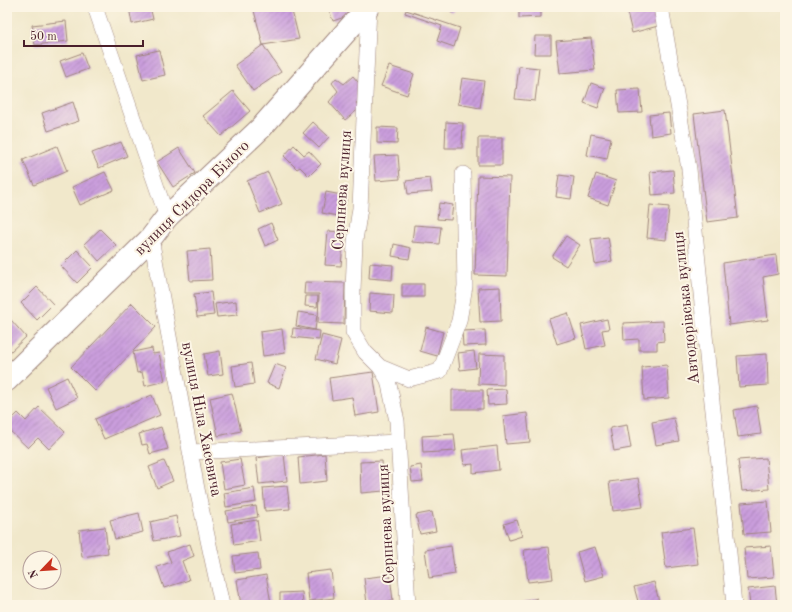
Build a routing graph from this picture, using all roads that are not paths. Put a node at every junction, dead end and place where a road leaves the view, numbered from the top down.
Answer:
1 (95, 7) edge
2 (369, 7) edge
3 (661, 8) edge
4 (463, 174) dead end
5 (167, 217) junction
6 (151, 238) junction
7 (380, 367) junction
8 (8, 378) edge
9 (398, 442) junction
10 (191, 452) junction
11 (222, 605) edge
12 (408, 605) edge
13 (734, 605) edge

1 - 5 street
2 - 5 street, вулиця Сидора Білого
2 - 7 street, Серпнева вулиця
3 - 13 street, Автодорівська вулиця
4 - 7 street, Серпнева вулиця
5 - 6 street, вулиця Сидора Білого
6 - 8 street, вулиця Сидора Білого
6 - 10 street, вулиця Ніла Хасевича
7 - 9 street, Серпнева вулиця
9 - 10 street, Серпнева вулиця
9 - 12 street, Серпнева вулиця
10 - 11 street, вулиця Ніла Хасевича

